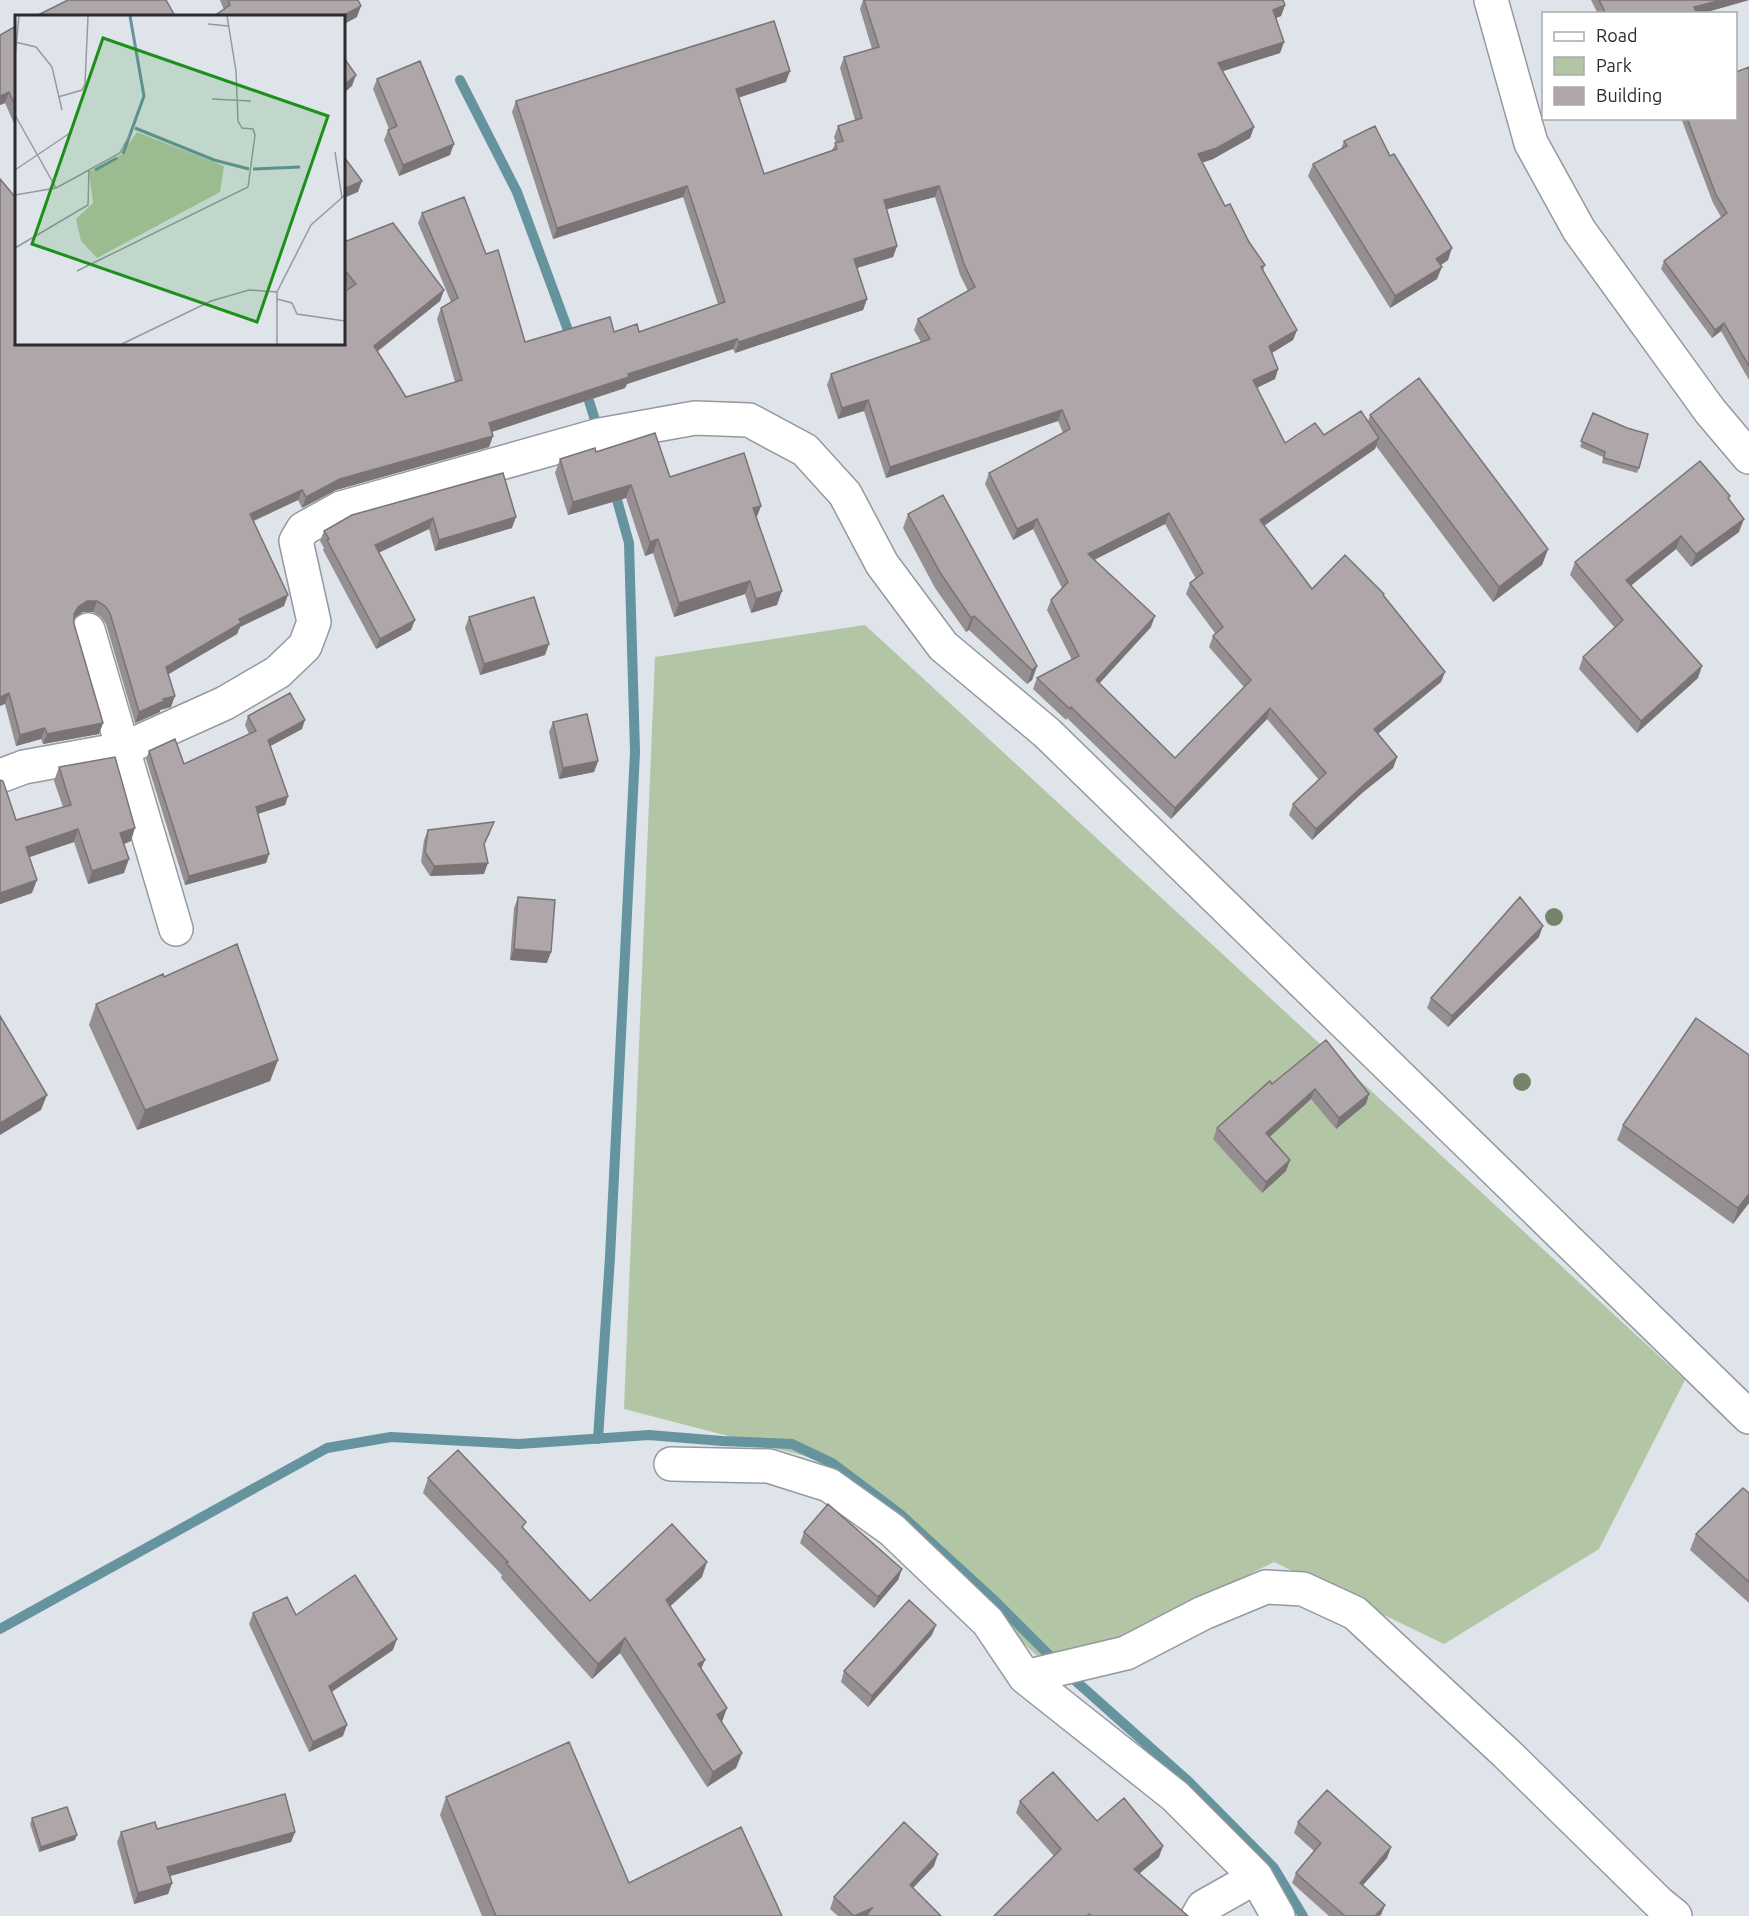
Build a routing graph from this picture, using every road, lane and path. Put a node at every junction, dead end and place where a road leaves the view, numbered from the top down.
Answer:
1 (1491, 0) edge
2 (1749, 457) edge
3 (88, 630) dead end
4 (123, 749) junction
5 (0, 776) edge
6 (176, 929) dead end
7 (1749, 1417) edge
8 (671, 1464) dead end
9 (1049, 1671) junction
10 (1256, 1877) junction
11 (1198, 1916) edge
12 (1278, 1916) edge
13 (1676, 1916) edge

1 - 2 street
3 - 4 street
4 - 5 street
4 - 6 street
4 - 7 street
8 - 9 street
9 - 10 street
9 - 13 street
10 - 11 street
10 - 12 street

